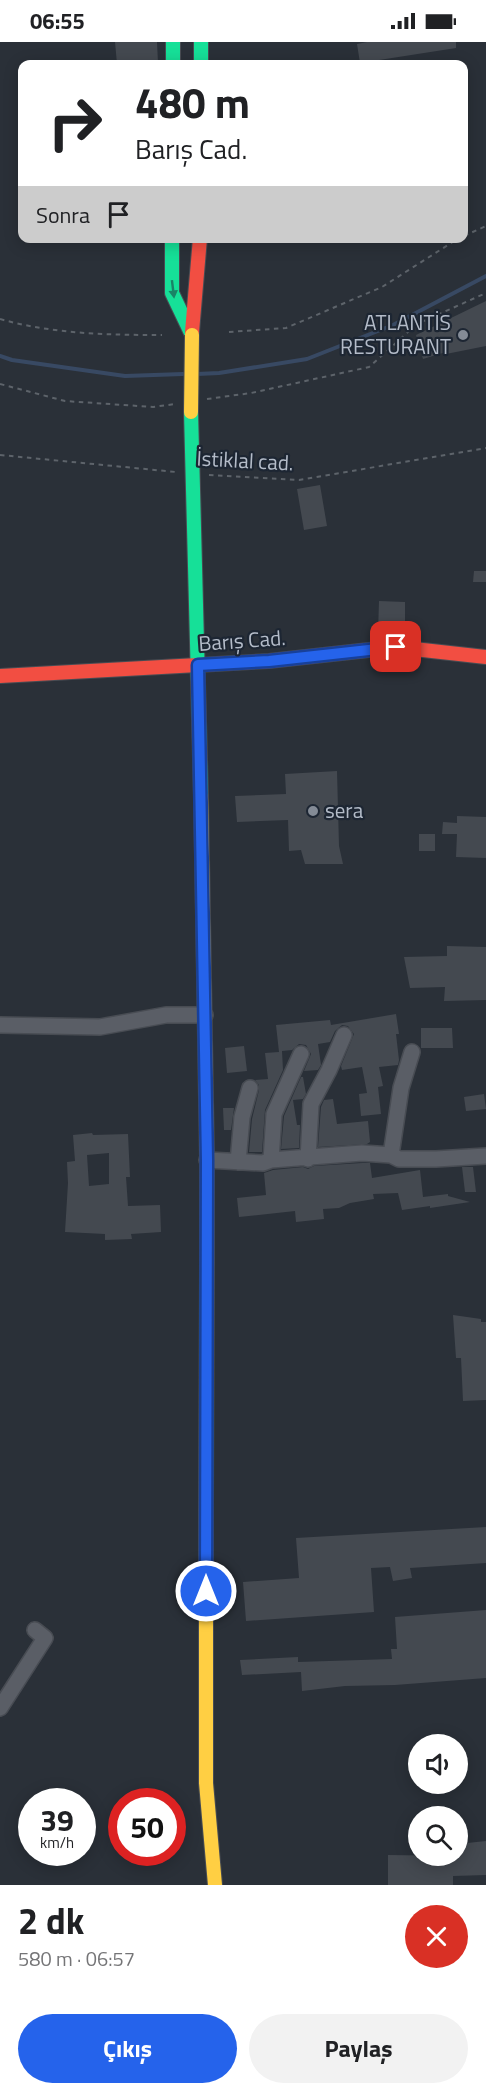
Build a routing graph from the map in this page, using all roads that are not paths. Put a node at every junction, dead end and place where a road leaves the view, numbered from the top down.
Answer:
1 (173, 42) edge
2 (201, 42) edge
3 (173, 60) edge
4 (201, 60) edge
5 (172, 243) edge
6 (200, 243) edge
7 (192, 335) junction
8 (486, 657) edge
9 (198, 665) junction
10 (0, 676) edge
11 (205, 1015) junction
12 (0, 1025) edge
13 (344, 1035) dead end
14 (412, 1052) dead end
15 (301, 1054) dead end
16 (250, 1088) dead end
17 (391, 1155) junction
18 (486, 1156) edge
19 (308, 1159) junction
20 (207, 1160) junction
21 (272, 1160) junction
22 (238, 1162) junction
23 (35, 1630) dead end
24 (0, 1708) edge
25 (215, 1885) edge

1 - 3 main road
2 - 4 main road
5 -> 7 main road
6 - 7 main road
7 - 9 main road, bridge
8 - 9 main road, Barış Cad.
9 - 10 main road, Barış Cad.
9 - 11 main road
11 - 12 street
11 - 20 main road
13 - 19 street
14 - 17 street
15 - 21 street
16 - 22 street
17 - 18 street
17 - 19 street
19 - 21 street
20 - 22 street
20 - 25 main road
21 - 22 street
23 - 24 street

